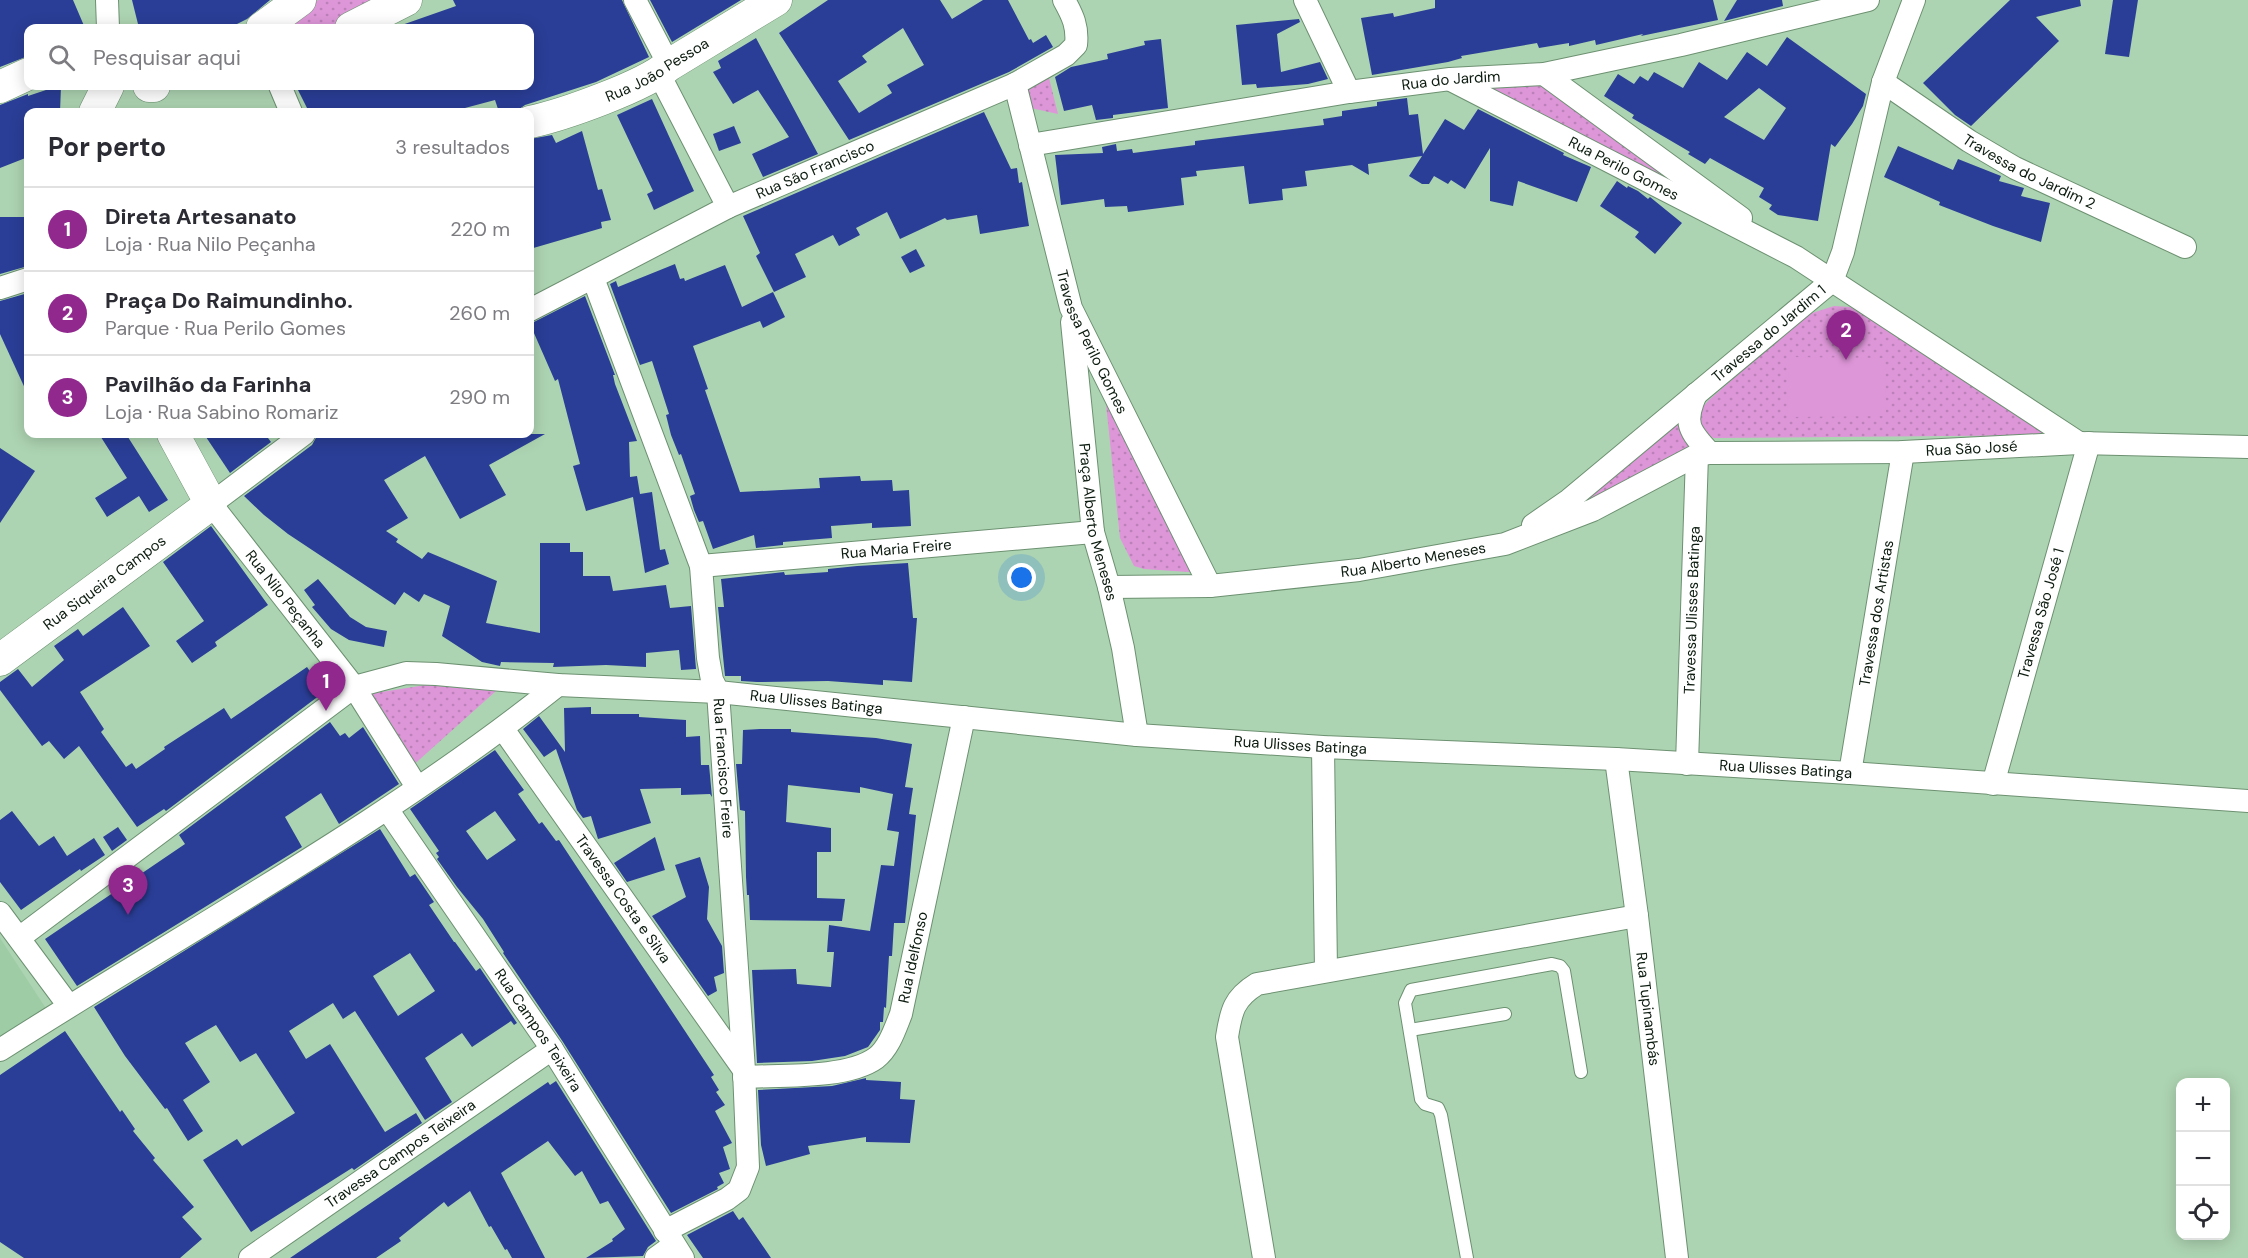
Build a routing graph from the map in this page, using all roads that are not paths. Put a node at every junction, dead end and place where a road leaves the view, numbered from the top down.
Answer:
1 (107, 0) edge
2 (300, 0) edge
3 (406, 0) edge
4 (635, 0) edge
5 (776, 0) edge
6 (1305, 0) edge
7 (1868, 0) edge
8 (1914, 0) edge
9 (1069, 9) edge
10 (108, 24) edge
11 (267, 24) edge
12 (359, 24) edge
13 (664, 69) junction
14 (1544, 74) junction
15 (24, 76) edge
16 (1450, 79) junction
17 (1883, 82) junction
18 (1015, 84) junction
19 (0, 87) edge
20 (106, 90) edge
21 (282, 90) edge
22 (1349, 92) junction
23 (97, 108) edge
24 (289, 108) edge
25 (534, 121) edge
26 (1030, 145) junction
27 (728, 207) junction
28 (2185, 247) dead end
29 (1796, 257) junction
30 (593, 278) junction
31 (24, 280) edge
32 (1832, 281) junction
33 (0, 288) edge
34 (534, 308) edge
35 (1071, 308) junction
36 (1696, 393) junction
37 (175, 438) edge
38 (299, 438) edge
39 (2084, 443) junction
40 (2248, 447) edge
41 (1903, 452) junction
42 (1704, 454) junction
43 (211, 504) junction
44 (1093, 532) junction
45 (1505, 544) junction
46 (701, 566) junction
47 (1210, 586) junction
48 (1110, 587) junction
49 (0, 660) edge
50 (558, 685) junction
51 (354, 687) junction
52 (718, 692) junction
53 (964, 717) junction
54 (503, 729) junction
55 (1137, 735) junction
56 (1323, 747) junction
57 (1616, 759) junction
58 (1687, 764) junction
59 (1850, 773) junction
60 (1994, 784) junction
61 (417, 787) junction
62 (2248, 801) edge
63 (387, 809) junction
64 (0, 913) edge
65 (1637, 916) junction
66 (19, 938) junction
67 (1326, 970) junction
68 (69, 1006) junction
69 (1505, 1014) dead end
70 (1410, 1030) junction
71 (552, 1049) junction
72 (0, 1050) edge
73 (1581, 1072) dead end
74 (744, 1073) junction
75 (670, 1248) edge
76 (256, 1256) edge
77 (1264, 1258) edge
78 (1467, 1258) edge
79 (1677, 1258) edge

1 - 10 street
2 - 11 main road
3 - 12 main road
4 - 13 street
5 - 13 main road, Rua João Pessoa
6 - 22 street
7 - 14 street, Rua do Jardim
8 - 17 street, Travessa do Jardim 1
9 - 18 street, Rua São Francisco
13 - 25 main road, Rua João Pessoa
13 - 27 street
14 - 16 street, Rua do Jardim
14 - 29 street, Rua Perilo Gomes
15 - 19 main road
16 - 22 street, Rua do Jardim
16 - 29 street, Rua Perilo Gomes
17 - 28 street, Travessa do Jardim 2
17 - 32 street, Travessa do Jardim 1
18 - 26 street, Travessa Perilo Gomes
18 - 27 street, Rua São Francisco
20 - 23 main road
21 - 24 street
22 - 26 street, Rua do Jardim
26 - 35 street, Travessa Perilo Gomes
27 - 30 street, Rua São Francisco
29 - 32 street, Rua Perilo Gomes
30 - 34 street, Rua São Francisco
30 - 46 street, Rua Francisco Freire
31 - 33 street
32 - 36 street, Travessa do Jardim 1
32 - 39 street, Rua Perilo Gomes
35 - 44 street, Praça Alberto Meneses
35 - 47 street, Travessa Perilo Gomes
36 - 42 street
36 - 45 street, Travessa do Jardim 1
37 - 43 main road
38 - 43 street
39 - 40 street, Rua São José
39 - 41 street, Rua São José
39 - 60 street, Travessa São José 1
41 - 42 street, Rua São José
41 - 59 street, Travessa dos Artistas
42 - 45 street, Rua Alberto Meneses
42 - 58 street, Travessa Ulisses Batinga
43 - 49 main road, Rua Siqueira Campos
43 - 51 street, Rua Nilo Peçanha
44 - 46 street, Rua Maria Freire
44 - 48 street, Praça Alberto Meneses
45 - 47 street, Rua Alberto Meneses
46 - 52 street, Rua Francisco Freire
47 - 48 street, Rua Alberto Meneses
48 - 55 street, Praça Alberto Meneses
50 - 51 street, Rua Ulisses Batinga
50 - 52 street, Rua Ulisses Batinga
50 - 54 street
51 - 61 street, Rua Nilo Peçanha
51 - 66 street
52 - 53 street, Rua Ulisses Batinga
52 - 74 street, Rua Francisco Freire
53 - 55 street, Rua Ulisses Batinga
53 - 74 street, Rua Idelfonso
54 - 61 street
54 - 74 street, Travessa Costa e Silva
55 - 56 street, Rua Ulisses Batinga
56 - 57 street, Rua Ulisses Batinga
56 - 67 street
57 - 58 street, Rua Ulisses Batinga
57 - 65 street, Rua Tupinambás
58 - 59 street, Rua Ulisses Batinga
59 - 60 street, Rua Ulisses Batinga
60 - 62 street, Rua Ulisses Batinga
61 - 63 street
63 - 68 street
63 - 71 street, Rua Campos Teixeira
64 - 66 street
65 - 67 street
65 - 79 street, Rua Tupinambás
66 - 68 street
67 - 77 street
68 - 72 street
69 - 70 lane
70 - 73 lane
70 - 78 lane
71 - 75 street, Rua Campos Teixeira
71 - 76 street, Travessa Campos Teixeira
74 - 75 street, Rua Francisco Freire

